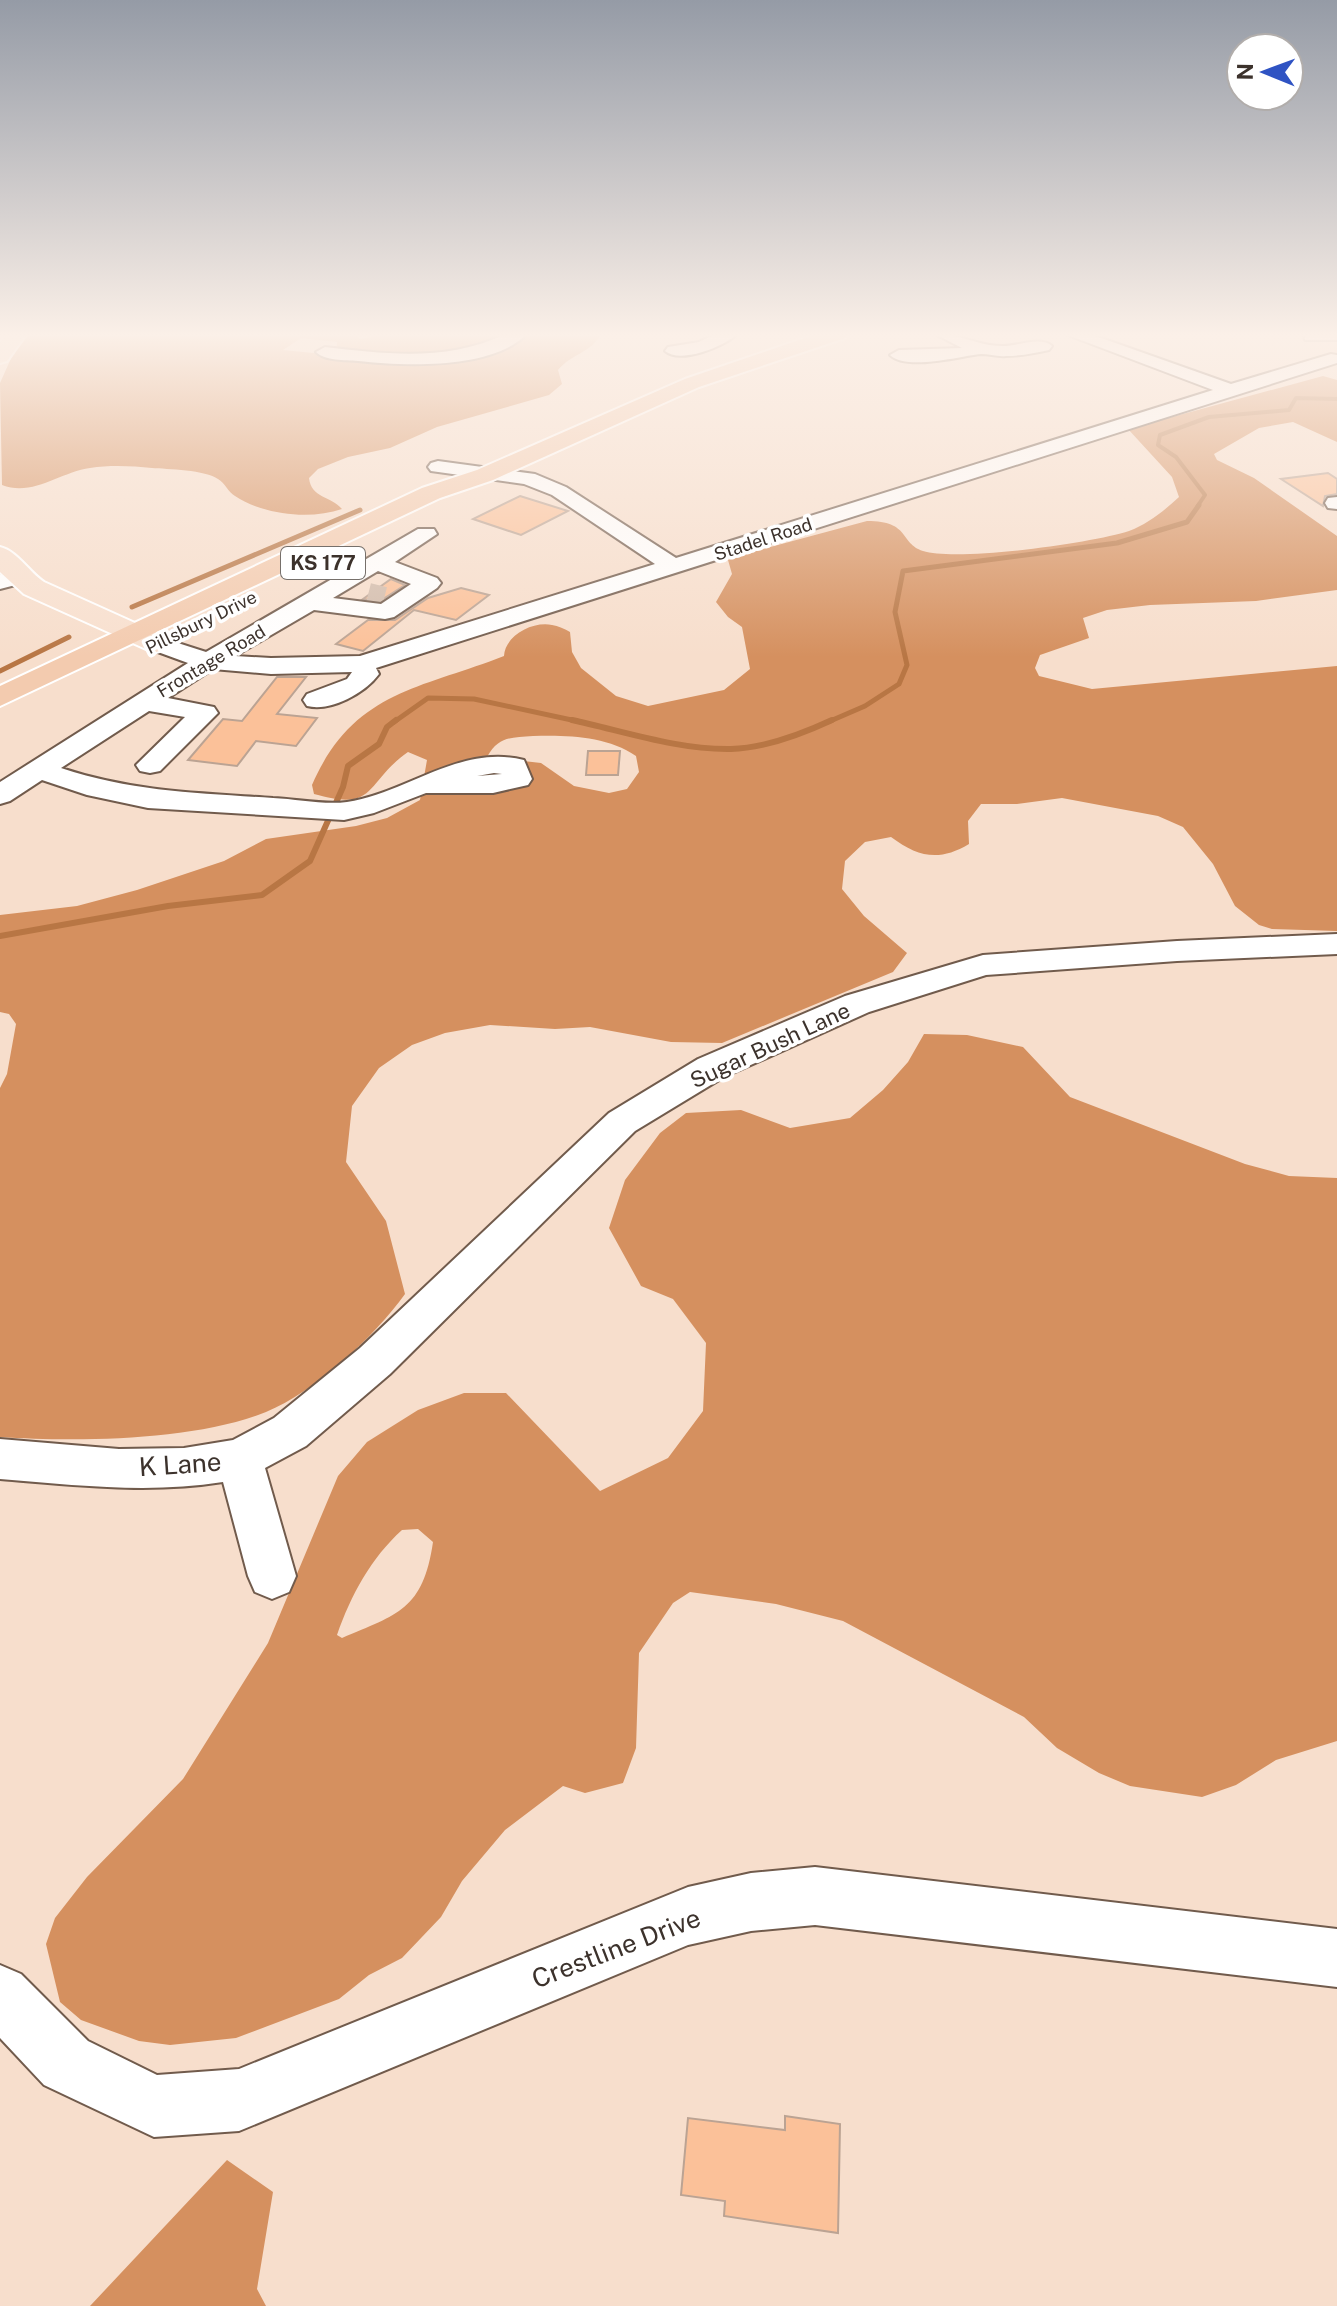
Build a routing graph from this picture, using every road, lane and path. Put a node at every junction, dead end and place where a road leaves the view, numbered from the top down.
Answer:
1 (560, 442) edge
2 (1072, 442) edge
3 (438, 467) dead end
4 (485, 475) junction
5 (426, 534) dead end
6 (0, 555) edge
7 (674, 567) junction
8 (9, 579) edge
9 (378, 588) junction
10 (311, 602) junction
11 (144, 638) junction
12 (208, 661) junction
13 (362, 664) junction
14 (257, 665) junction
15 (0, 697) edge
16 (316, 700) dead end
17 (145, 702) junction
18 (205, 713) junction
19 (0, 720) edge
20 (150, 765) dead end
21 (40, 770) junction
22 (421, 785) dead end
23 (0, 795) edge
24 (1337, 944) edge
25 (0, 1459) edge
26 (240, 1459) junction
27 (272, 1576) dead end
28 (1337, 1958) edge
29 (0, 1995) edge

1 - 4 highway, Pillsbury Drive / KS 177
2 - 7 street, Stadel Road
3 - 4 street
4 - 7 street
4 - 11 highway, Pillsbury Drive / KS 177
5 - 9 street, Frontage Road
6 - 8 main road
7 - 13 street, Stadel Road
8 - 11 main road
9 - 10 street, Frontage Road
9 - 10 street
10 - 12 street, Frontage Road
11 - 12 street, Stadel Road
11 - 15 highway, Pillsbury Drive / KS 177
11 - 19 highway, Pillsbury Drive / KS 177
12 - 14 street, Stadel Road
12 - 17 street, Frontage Road
13 - 14 street, Stadel Road
13 - 16 street
14 - 18 street
17 - 18 street
17 - 21 street, Frontage Road
18 - 20 street
21 - 22 street
21 - 23 street, Frontage Road
24 - 26 street, Sugar Bush Lane
25 - 26 street, K Lane
26 - 27 street, K Lane
28 - 29 street, Crestline Drive

